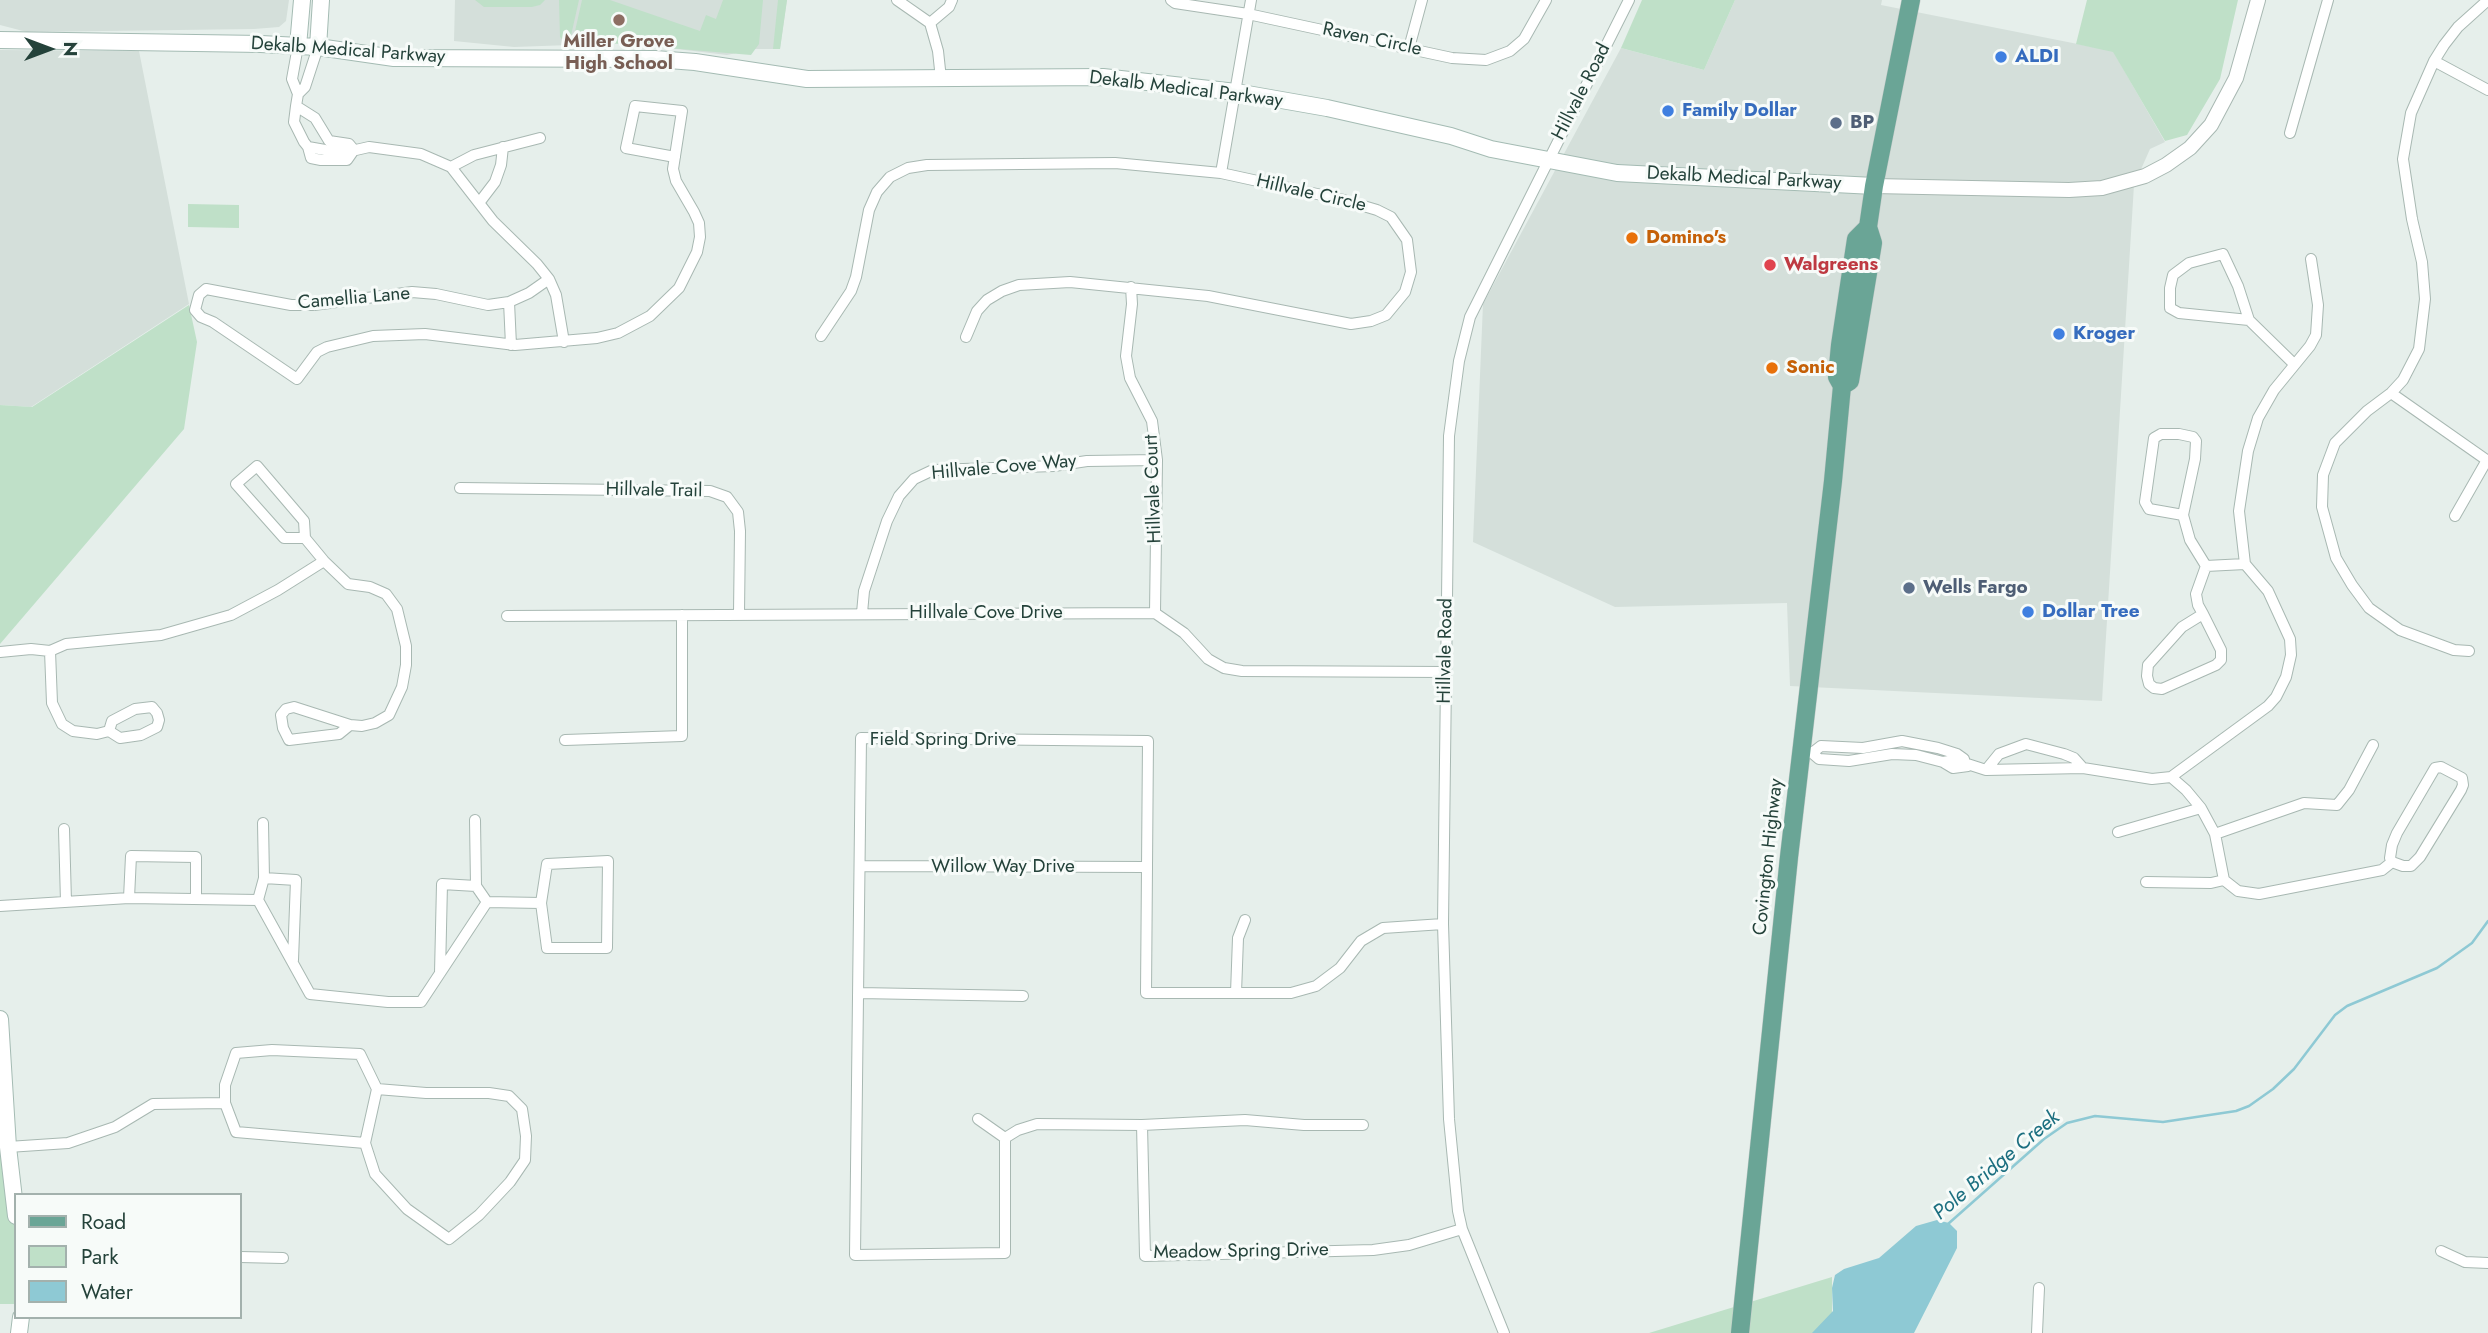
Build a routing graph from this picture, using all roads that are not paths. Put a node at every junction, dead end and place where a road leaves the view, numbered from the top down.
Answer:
1 (302, 0) edge
2 (321, 0) edge
3 (897, 0) edge
4 (952, 0) edge
5 (1171, 0) edge
6 (1251, 0) edge
7 (1422, 0) edge
8 (1546, 0) edge
9 (1629, 0) edge
10 (1911, 0) edge
11 (2258, 0) edge
12 (2328, 0) edge
13 (2488, 0) edge
14 (1248, 13) junction
15 (930, 23) junction
16 (0, 40) edge
17 (298, 46) junction
18 (317, 47) junction
19 (1409, 48) junction
20 (2434, 61) junction
21 (941, 79) junction
22 (2488, 90) edge
23 (1236, 92) junction
24 (297, 100) junction
25 (2290, 133) dead end
26 (540, 138) dead end
27 (503, 147) junction
28 (328, 151) junction
29 (675, 157) junction
30 (1547, 159) junction
31 (451, 167) junction
32 (1221, 173) junction
33 (1874, 186) junction
34 (479, 203) junction
35 (2311, 259) dead end
36 (549, 279) junction
37 (1131, 287) junction
38 (509, 302) junction
39 (2249, 320) junction
40 (821, 336) dead end
41 (966, 337) dead end
42 (564, 342) junction
43 (511, 345) junction
44 (2294, 364) junction
45 (2390, 393) junction
46 (1157, 460) junction
47 (2487, 461) edge
48 (460, 488) dead end
49 (2183, 515) junction
50 (2455, 516) dead end
51 (305, 538) junction
52 (324, 561) junction
53 (2245, 564) junction
54 (2206, 566) junction
55 (738, 613) junction
56 (862, 613) junction
57 (1155, 613) junction
58 (2203, 614) junction
59 (681, 615) junction
60 (507, 616) dead end
61 (50, 651) junction
62 (2469, 651) dead end
63 (0, 652) edge
64 (1445, 672) junction
65 (350, 725) junction
66 (109, 732) dead end
67 (565, 740) dead end
68 (2373, 745) dead end
69 (1938, 748) junction
70 (1807, 752) junction
71 (1939, 761) junction
72 (1970, 766) junction
73 (2083, 768) junction
74 (1986, 770) junction
75 (2171, 777) junction
76 (2201, 808) junction
77 (475, 820) dead end
78 (263, 823) dead end
79 (64, 829) dead end
80 (2118, 832) dead end
81 (2215, 834) junction
82 (2392, 862) junction
83 (861, 866) junction
84 (1145, 867) junction
85 (264, 878) junction
86 (2224, 880) junction
87 (2146, 882) dead end
88 (476, 886) junction
89 (129, 898) junction
90 (195, 899) junction
91 (258, 900) junction
92 (66, 902) junction
93 (487, 902) junction
94 (541, 903) junction
95 (0, 906) edge
96 (1245, 920) dead end
97 (1443, 924) junction
98 (293, 963) junction
99 (440, 974) junction
100 (859, 993) junction
101 (1236, 993) junction
102 (1023, 996) dead end
103 (0, 1019) edge
104 (377, 1089) junction
105 (225, 1103) junction
106 (978, 1119) dead end
107 (1142, 1125) junction
108 (1363, 1125) dead end
109 (1005, 1138) junction
110 (365, 1143) junction
111 (8, 1147) junction
112 (14, 1199) edge
113 (1462, 1229) junction
114 (2441, 1251) dead end
115 (242, 1257) edge
116 (283, 1258) dead end
117 (2488, 1263) edge
118 (2039, 1288) dead end
119 (1504, 1333) edge
120 (1740, 1333) edge
121 (2037, 1333) edge

1 - 17 main road
2 - 18 main road
3 - 15 street
4 - 15 street
5 - 14 street, Raven Circle
6 - 14 street
7 - 19 street
8 - 19 street, Raven Circle
9 - 30 street, Hillvale Road
10 - 33 main road, Covington Highway
11 - 33 street, Dekalb Medical Parkway
12 - 25 street
13 - 20 street
14 - 19 street, Raven Circle
14 - 23 street
15 - 21 street
16 - 17 main road, Dekalb Medical Parkway
17 - 18 main road, Dekalb Medical Parkway
17 - 24 street
18 - 21 main road, Dekalb Medical Parkway
18 - 24 street
20 - 22 street
20 - 45 street
21 - 23 main road, Dekalb Medical Parkway
23 - 30 main road, Dekalb Medical Parkway
23 - 32 street
24 - 28 street
24 - 28 street
26 - 27 street
27 - 31 street
27 - 34 street
28 - 31 street
29 - 29 street, Camellia Lane
29 - 42 street, Camellia Lane
30 - 33 main road, Dekalb Medical Parkway
30 - 64 street, Hillvale Road
31 - 34 street
32 - 37 street, Hillvale Circle
32 - 40 street, Hillvale Circle
33 - 70 main road, Covington Highway
34 - 36 street
35 - 44 street
36 - 38 street, Camellia Lane
36 - 42 street
37 - 41 street, Hillvale Circle
37 - 46 street, Hillvale Court
38 - 43 street
38 - 43 street, Camellia Lane
39 - 39 street
39 - 44 street
42 - 43 street, Camellia Lane
44 - 53 street
45 - 47 street
45 - 62 street
46 - 56 street, Hillvale Cove Way
46 - 57 street, Hillvale Court
47 - 50 street
48 - 55 street, Hillvale Trail
49 - 49 street
49 - 54 street
51 - 51 street
51 - 52 street
52 - 61 street
52 - 65 street
53 - 54 street
53 - 75 street
54 - 58 street
55 - 56 street, Hillvale Cove Drive
55 - 59 street, Hillvale Cove Drive
56 - 57 street, Hillvale Cove Drive
57 - 64 street
58 - 58 street
59 - 60 street, Hillvale Cove Drive
59 - 67 street
61 - 63 street
61 - 66 street
64 - 97 street, Hillvale Road
65 - 65 street
68 - 81 street
69 - 70 street
69 - 71 street
69 - 72 street
70 - 71 street
70 - 120 main road, Covington Highway
71 - 72 street
72 - 74 street
73 - 74 street
73 - 74 street
73 - 75 street
75 - 76 street
76 - 80 street
76 - 81 street
77 - 88 street
78 - 85 street
79 - 92 street
81 - 86 street
82 - 82 street
82 - 86 street
83 - 84 street, Willow Way Drive
83 - 84 street, Field Spring Drive
83 - 100 street, Field Spring Drive
84 - 101 street, Field Spring Drive
85 - 91 street
85 - 98 street
86 - 87 street
88 - 93 street
88 - 99 street
89 - 90 street
89 - 90 street
89 - 92 street
90 - 91 street
91 - 98 street
92 - 95 street
93 - 94 street
93 - 99 street
94 - 94 street
96 - 101 street
97 - 101 street, Field Spring Drive
97 - 113 street, Hillvale Road
98 - 99 street
100 - 102 street
100 - 109 street, Field Spring Drive
103 - 111 main road
104 - 105 street
104 - 110 street
104 - 110 street
105 - 110 street
105 - 111 street
106 - 109 street
107 - 108 street
107 - 109 street
107 - 113 street, Meadow Spring Drive
111 - 112 main road
113 - 119 street, Hillvale Road
114 - 117 street
115 - 116 street
118 - 121 street

